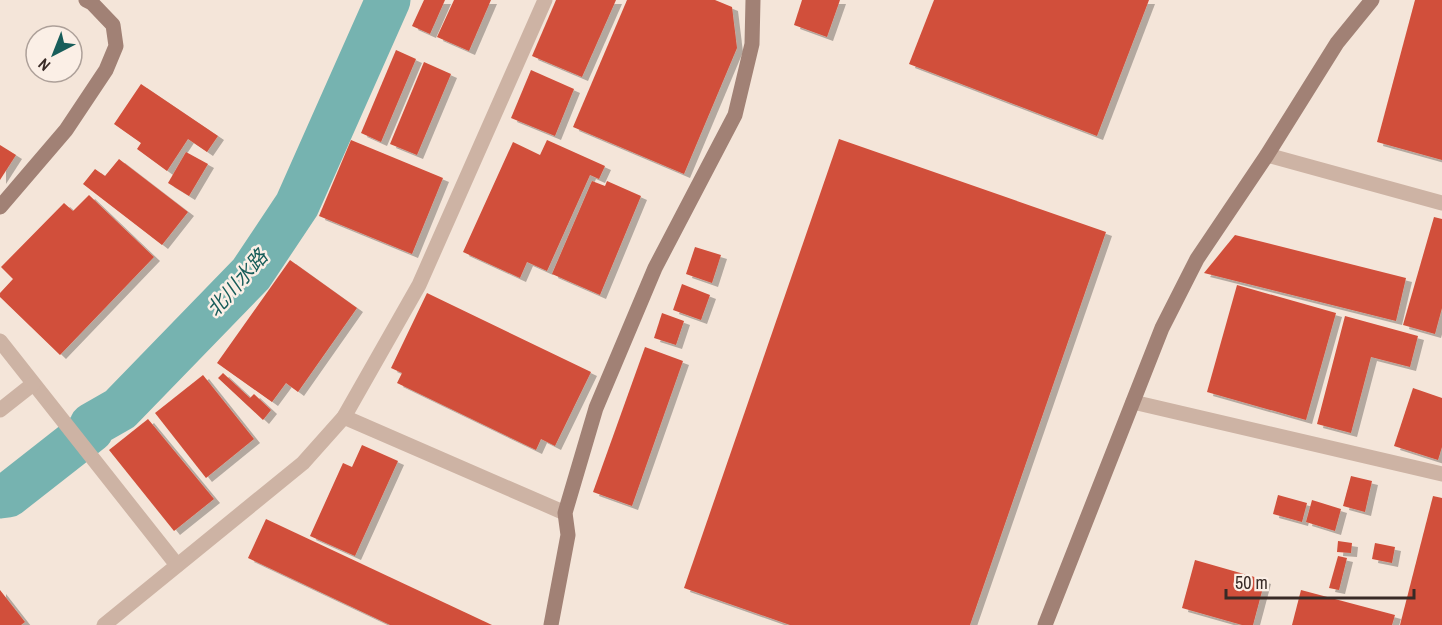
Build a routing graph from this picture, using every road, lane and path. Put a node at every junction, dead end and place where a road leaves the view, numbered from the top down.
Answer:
1 (86, 0) edge
2 (545, 0) edge
3 (753, 0) edge
4 (1372, 0) edge
5 (1267, 155) junction
6 (1442, 203) edge
7 (0, 207) edge
8 (0, 342) edge
9 (33, 384) junction
10 (1133, 402) junction
11 (0, 410) edge
12 (344, 417) junction
13 (1442, 474) edge
14 (565, 513) junction
15 (177, 565) junction
16 (104, 625) edge
17 (551, 625) edge
18 (1045, 625) edge

1 - 7 street
2 - 12 street
3 - 14 street
4 - 5 street
5 - 6 street
5 - 10 street
8 - 9 street
9 - 11 street
9 - 15 street
10 - 13 street
10 - 18 street
12 - 14 street
12 - 15 street
14 - 17 street
15 - 16 street

